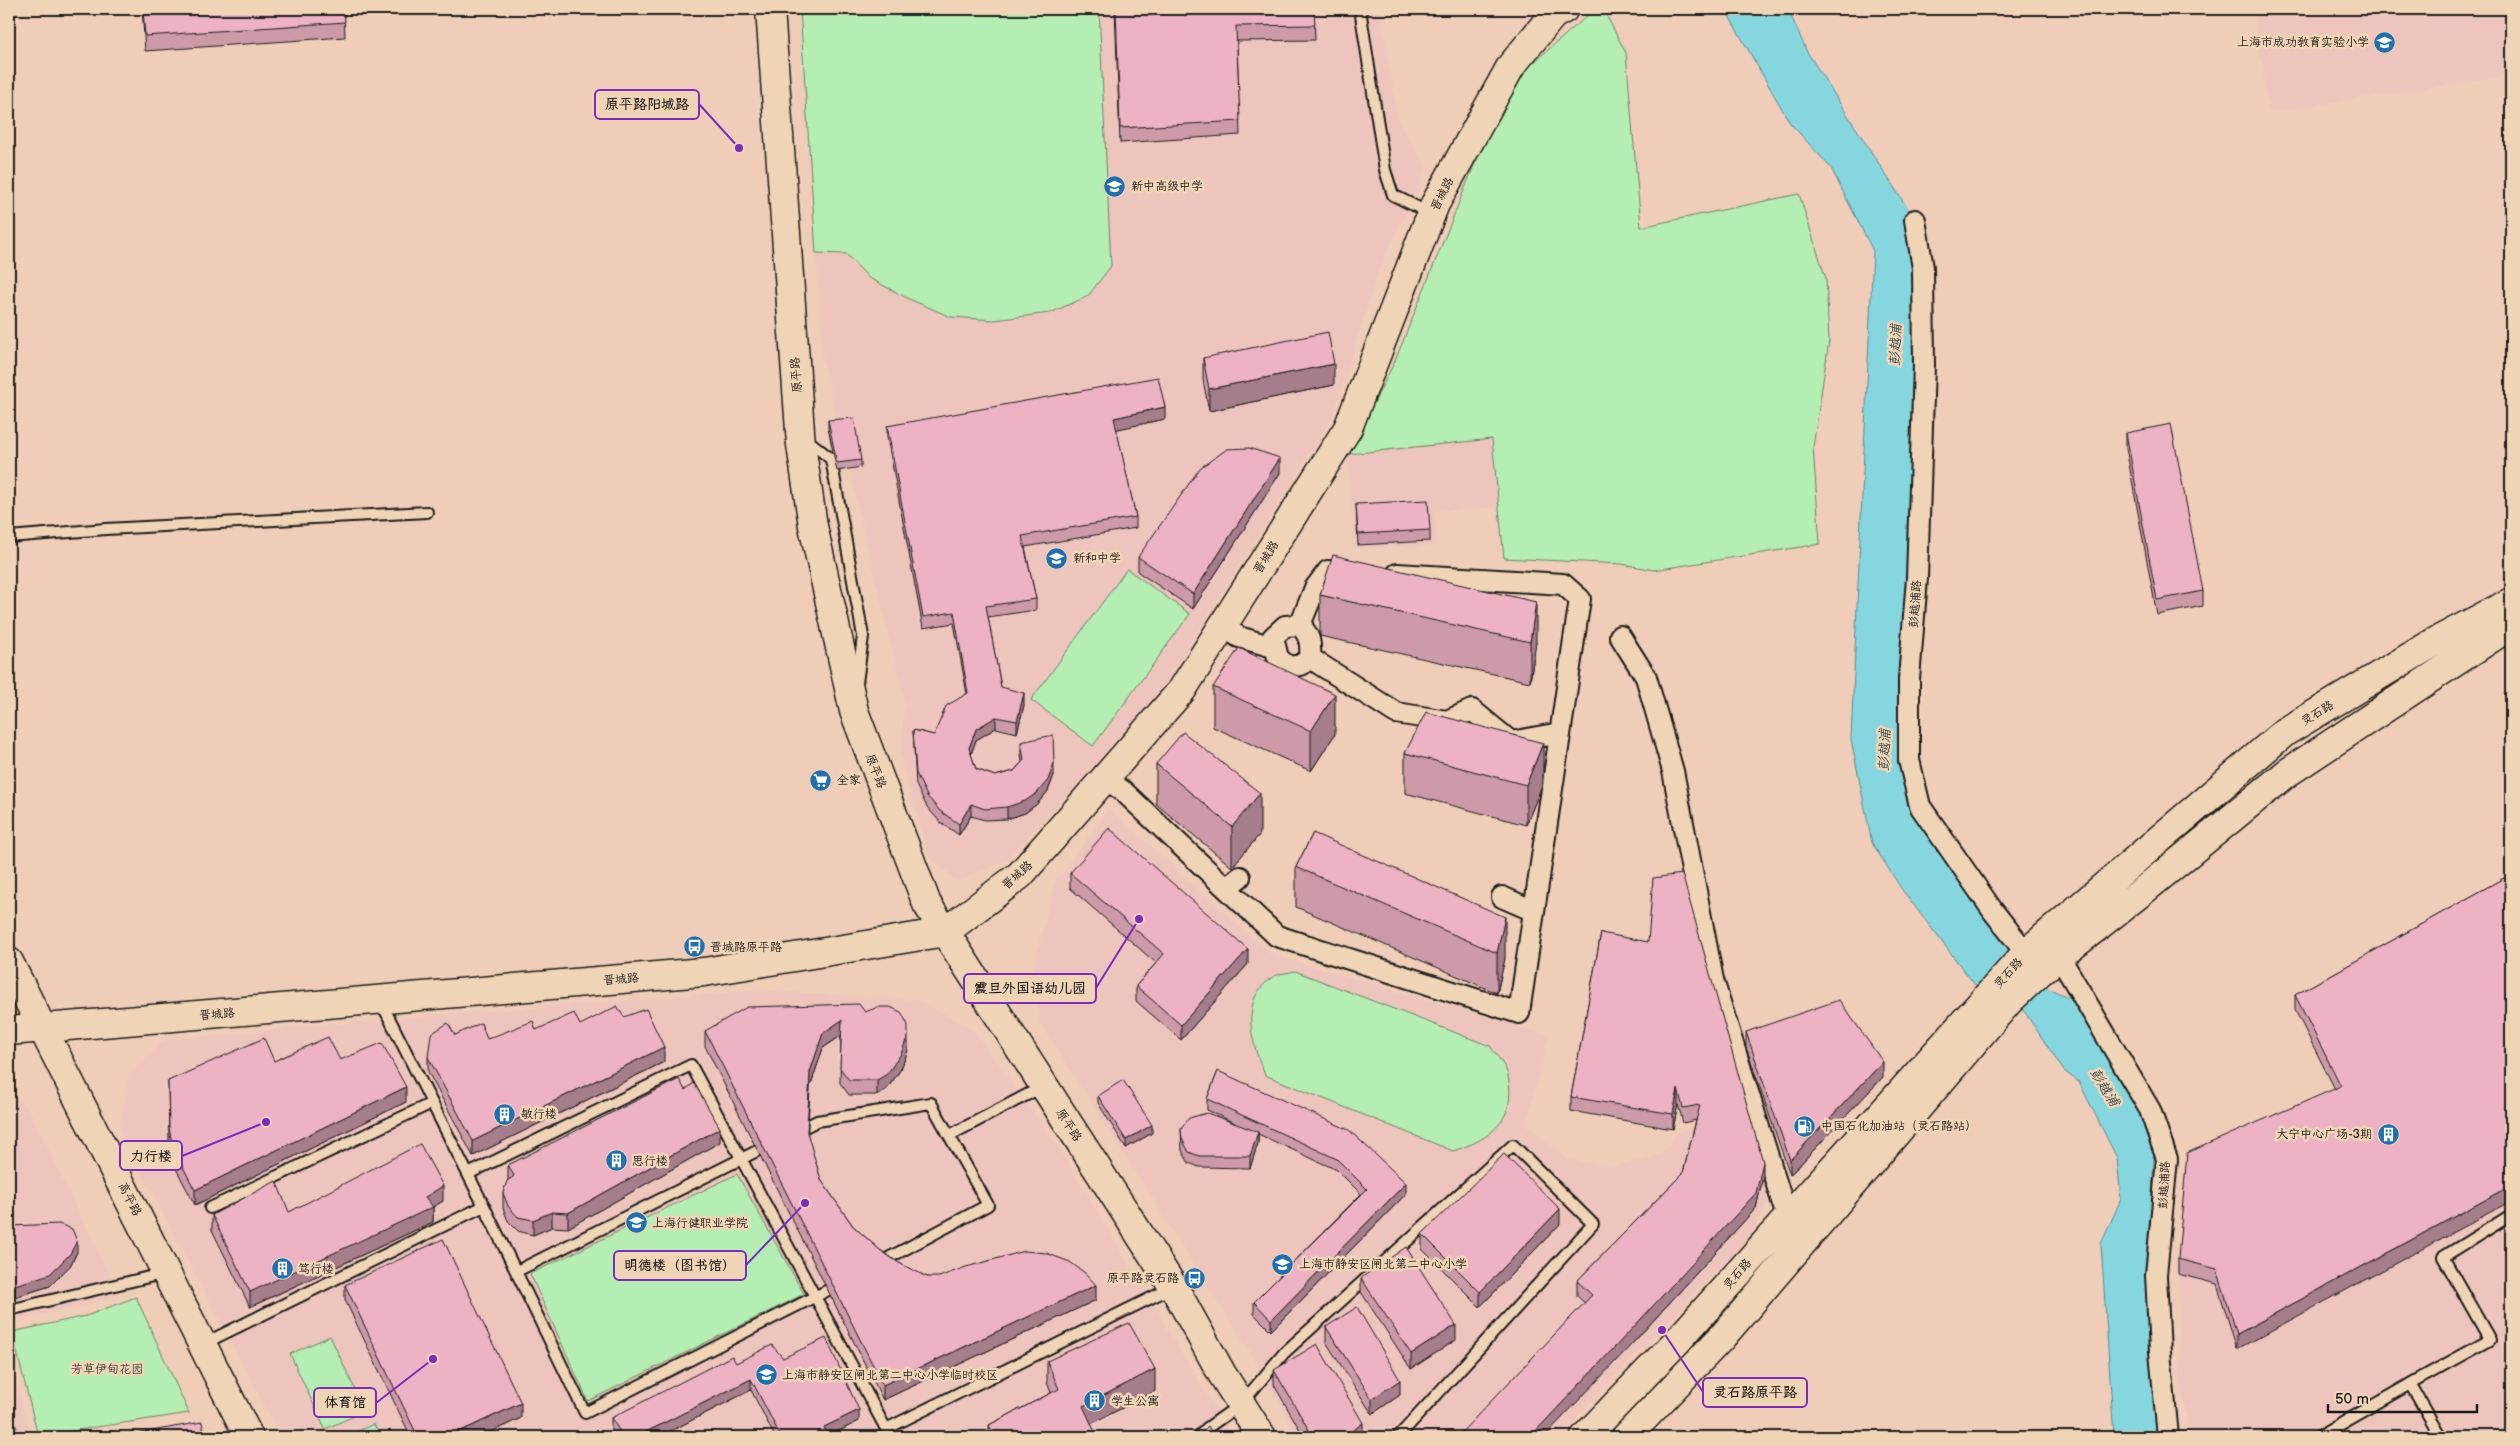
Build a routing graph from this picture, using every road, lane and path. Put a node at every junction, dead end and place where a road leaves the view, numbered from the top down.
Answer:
1 (770, 9) edge
2 (1360, 9) edge
3 (1564, 9) edge
4 (1431, 215) junction
5 (1915, 220) dead end
6 (427, 512) dead end
7 (9, 537) edge
8 (2511, 620) edge
9 (1300, 625) junction
10 (1223, 626) junction
11 (1620, 636) dead end
12 (1273, 647) junction
13 (1310, 658) junction
14 (1560, 733) junction
15 (1105, 779) junction
16 (1502, 897) dead end
17 (1534, 911) junction
18 (945, 932) junction
19 (2040, 956) junction
20 (9, 962) edge
21 (380, 1000) junction
22 (1983, 1015) junction
23 (43, 1028) junction
24 (9, 1031) edge
25 (1044, 1086) junction
26 (432, 1103) junction
27 (950, 1135) junction
28 (741, 1159) junction
29 (468, 1174) junction
30 (484, 1206) junction
31 (210, 1208) dead end
32 (2511, 1215) edge
33 (1787, 1217) junction
34 (867, 1270) edge
35 (517, 1271) junction
36 (167, 1273) junction
37 (850, 1279) edge
38 (1173, 1286) junction
39 (815, 1297) junction
40 (9, 1310) edge
41 (203, 1344) junction
42 (2410, 1384) junction
43 (1241, 1404) junction
44 (249, 1437) edge
45 (1198, 1437) edge
46 (1262, 1437) edge
47 (1398, 1437) edge
48 (1584, 1437) edge
49 (1626, 1437) edge
50 (2168, 1437) edge
51 (2318, 1437) edge
52 (2441, 1437) edge

1 - 18 street, 原平路
2 - 4 lane
3 - 4 street, 晋城路
4 - 10 street, 晋城路
5 - 19 street, 彭越浦路
6 - 7 lane
8 - 19 street, 灵石路
9 - 12 street
9 - 13 street
9 - 14 street
10 - 12 street
10 - 15 street, 晋城路
11 - 33 street
12 - 13 street
13 - 14 street
14 - 17 street
15 - 17 street
15 - 18 street, 晋城路
16 - 17 street
18 - 21 street, 晋城路
18 - 25 street, 原平路
19 - 22 street, 灵石路
19 - 50 street, 彭越浦路
20 - 23 street, 高平路
21 - 23 street, 晋城路
21 - 26 lane
22 - 33 street, 灵石路
22 - 49 street, 灵石路
23 - 24 street, 晋城路
23 - 36 street, 高平路
25 - 27 lane
25 - 38 street, 原平路
26 - 29 lane
26 - 31 lane
27 - 28 lane
27 - 34 lane
28 - 29 lane
28 - 35 lane
28 - 39 lane
29 - 30 lane
30 - 35 lane
30 - 41 lane
32 - 42 lane
33 - 48 street, 灵石路
35 - 39 lane
36 - 40 lane
36 - 41 street, 高平路
37 - 39 lane
38 - 39 lane
38 - 43 street, 原平路
41 - 44 street, 高平路
42 - 51 lane
42 - 52 lane
43 - 45 lane
43 - 46 street, 原平路
43 - 47 lane

